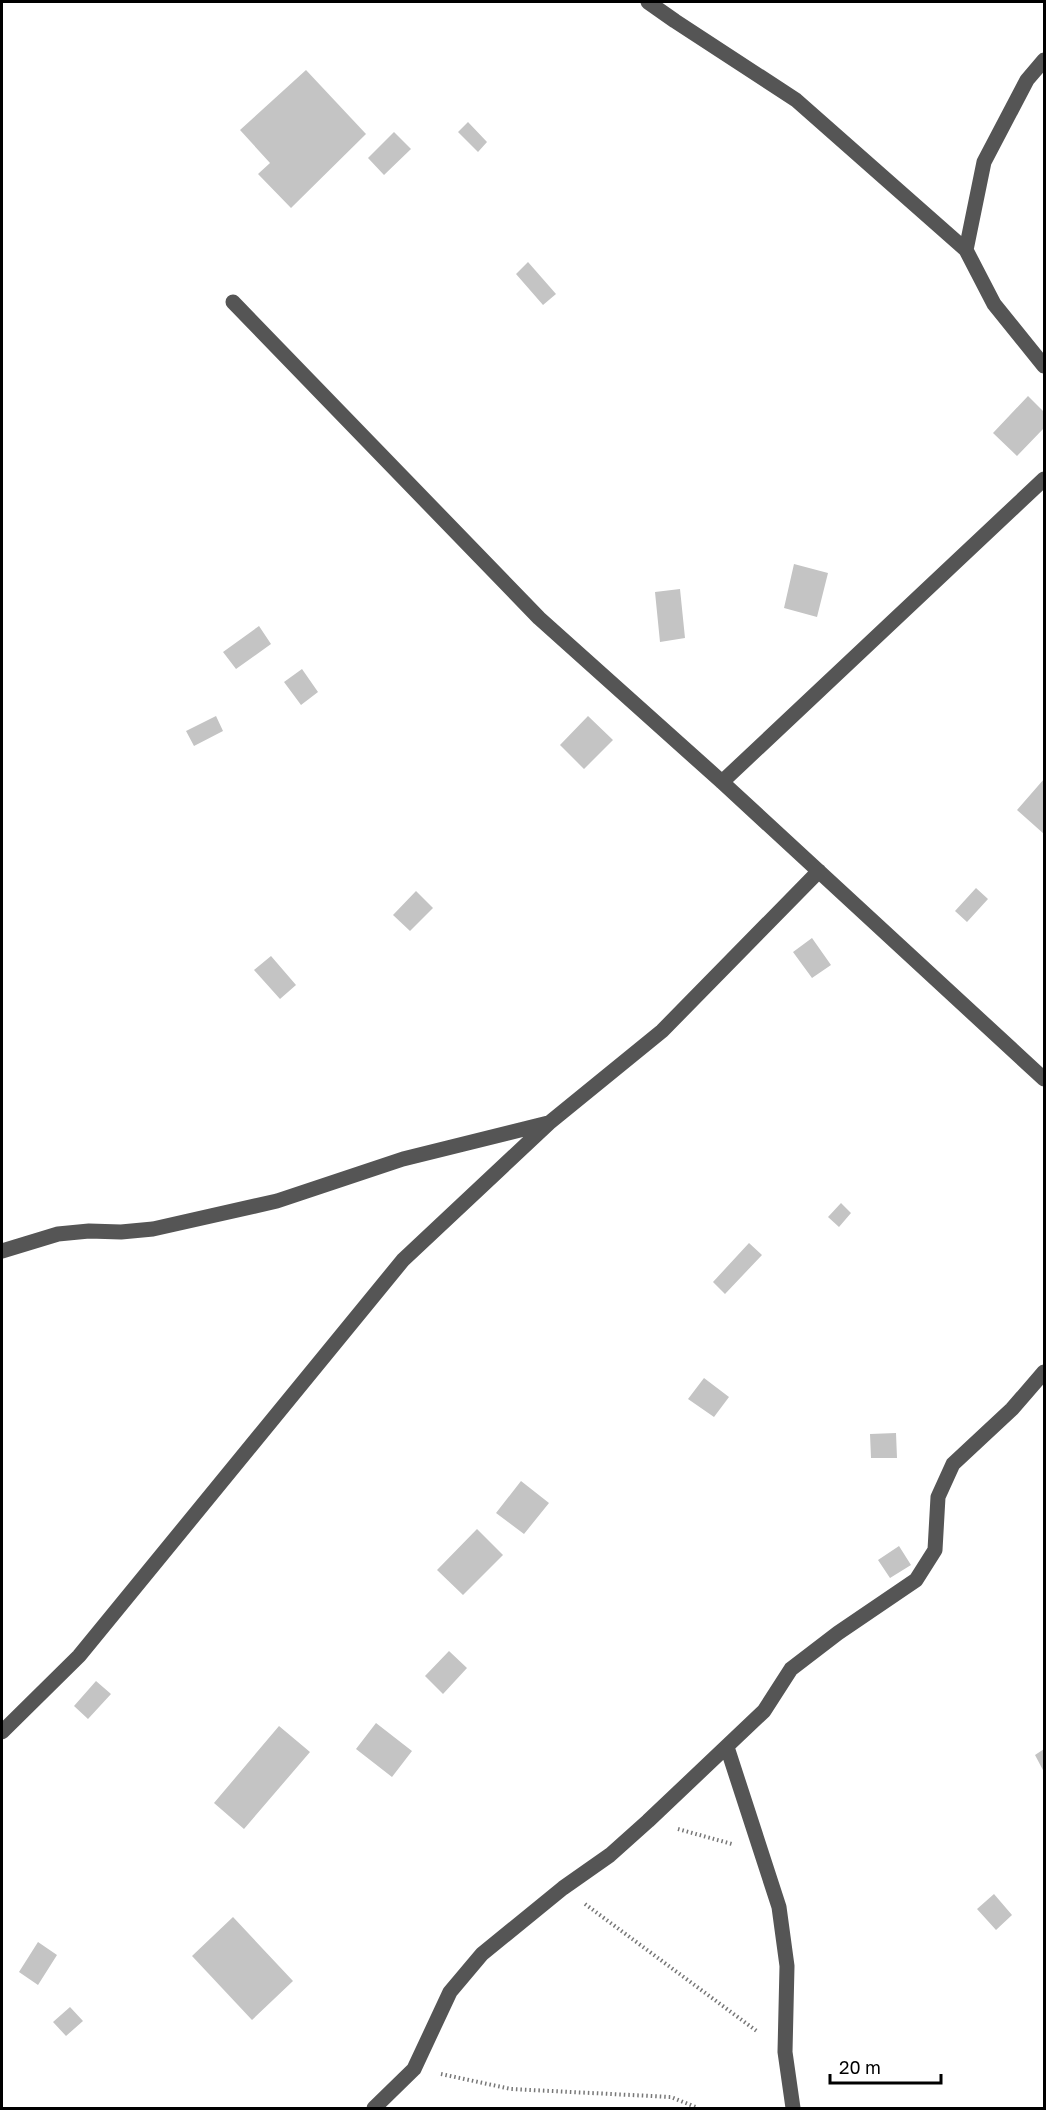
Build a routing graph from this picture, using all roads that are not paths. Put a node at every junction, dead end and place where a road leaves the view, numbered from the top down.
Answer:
1 (648, 2) edge
2 (1044, 60) edge
3 (966, 250) junction
4 (233, 302) dead end
5 (1044, 366) edge
6 (1044, 479) edge
7 (722, 782) junction
8 (819, 872) junction
9 (1044, 1079) edge
10 (549, 1123) junction
11 (2, 1251) edge
12 (1044, 1372) edge
13 (2, 1732) edge
14 (728, 1747) junction
15 (374, 2109) edge
16 (793, 2109) edge

1 - 3 street
2 - 3 street
3 - 5 street
4 - 7 street
6 - 7 street
7 - 8 street
8 - 9 street
8 - 10 street
10 - 11 street
10 - 13 street
12 - 14 street
14 - 15 street
14 - 16 street

